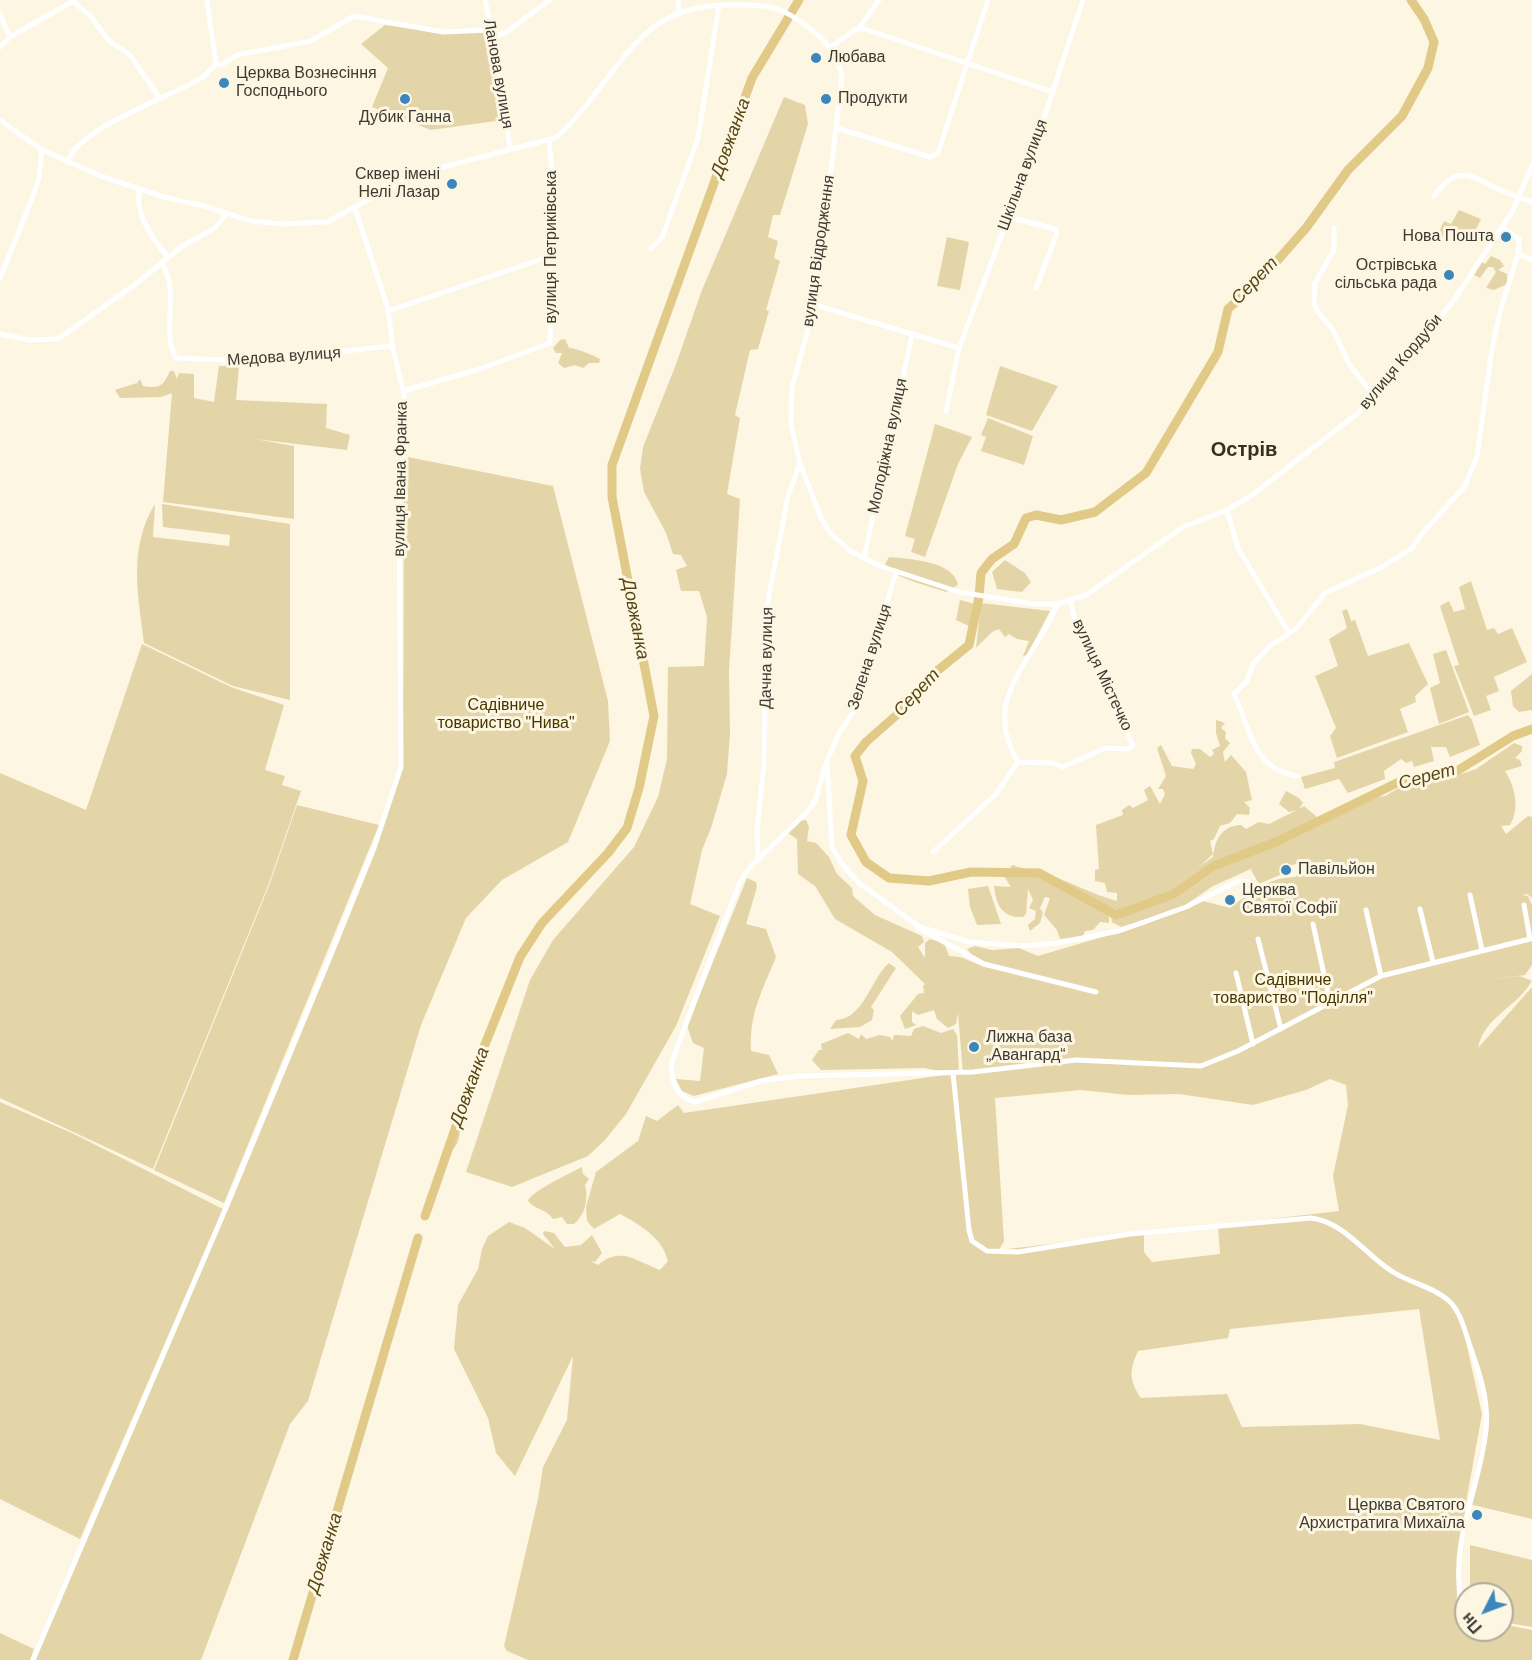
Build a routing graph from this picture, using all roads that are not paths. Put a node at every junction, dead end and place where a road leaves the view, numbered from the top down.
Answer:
1 (207, 0) edge
2 (485, 0) edge
3 (550, 0) edge
4 (678, 0) edge
5 (879, 0) edge
6 (988, 0) edge
7 (1083, 0) edge
8 (74, 1) edge
9 (719, 5) junction
10 (679, 11) junction
11 (0, 14) edge
12 (859, 28) junction
13 (492, 33) junction
14 (10, 37) junction
15 (0, 46) edge
16 (831, 47) junction
17 (216, 54) junction
18 (229, 59) junction
19 (216, 64) junction
20 (967, 64) junction
21 (1053, 92) junction
22 (159, 97) junction
23 (0, 120) edge
24 (837, 128) junction
25 (549, 141) junction
26 (510, 148) junction
27 (42, 150) junction
28 (66, 162) junction
29 (1532, 166) edge
30 (140, 190) junction
31 (1434, 196) dead end
32 (1519, 196) junction
33 (1532, 202) edge
34 (355, 208) junction
35 (227, 213) junction
36 (1009, 217) junction
37 (1502, 227) junction
38 (1334, 228) dead end
39 (651, 248) dead end
40 (1518, 254) junction
41 (551, 256) junction
42 (168, 257) junction
43 (1532, 260) edge
44 (162, 263) junction
45 (0, 278) edge
46 (1036, 288) dead end
47 (815, 305) junction
48 (388, 311) junction
49 (0, 334) edge
50 (912, 335) junction
51 (392, 346) junction
52 (959, 348) junction
53 (403, 392) junction
54 (1375, 397) junction
55 (946, 411) dead end
56 (800, 463) junction
57 (1227, 510) junction
58 (864, 558) junction
59 (896, 572) junction
60 (994, 599) joint
61 (1071, 601) junction
62 (1057, 604) junction
63 (1289, 633) junction
64 (827, 761) junction
65 (1018, 762) junction
66 (1297, 776) dead end
67 (933, 852) dead end
68 (758, 858) junction
69 (1249, 882) dead end
70 (1470, 895) dead end
71 (1524, 905) dead end
72 (1420, 909) dead end
73 (1366, 910) dead end
74 (912, 922) junction
75 (1313, 924) dead end
76 (1258, 939) dead end
77 (1482, 950) junction
78 (1433, 962) junction
79 (1236, 973) dead end
80 (1381, 976) junction
81 (1096, 992) dead end
82 (1330, 1002) junction
83 (1281, 1029) junction
84 (1253, 1044) junction
85 (953, 1073) junction
86 (1459, 1582) edge
87 (33, 1660) edge

1 - 17 street
2 - 13 street, Ланова вулиця
3 - 13 street
4 - 10 street
5 - 12 street
6 - 20 street
7 - 21 street, Шкільна вулиця
8 - 14 street
8 - 22 street
9 - 10 street
9 - 16 street
9 - 39 street
10 - 25 street
11 - 14 street
12 - 16 street
12 - 20 street
13 - 18 street
13 - 26 street, Ланова вулиця
14 - 15 street
16 - 24 street, вулиця Відродження
17 - 18 street
17 - 19 street
18 - 19 street
19 - 22 street
20 - 21 street
20 - 24 street
21 - 36 street, Шкільна вулиця
22 - 28 street
23 - 27 street
24 - 47 street, вулиця Відродження
25 - 26 street
25 - 41 street, вулиця Петриківська
26 - 34 street
27 - 28 street
27 - 45 street
28 - 30 street
29 - 32 street, вулиця Кордуби
30 - 35 street
30 - 42 street
31 - 32 street
32 - 33 street
32 - 37 street, вулиця Кордуби
34 - 35 street
34 - 48 street, вулиця Івана Франка
35 - 42 street
36 - 46 street
36 - 52 street, Шкільна вулиця
37 - 40 street
37 - 54 street, вулиця Кордуби
38 - 54 street
40 - 43 street
40 - 63 street
41 - 48 street
41 - 53 street, вулиця Петриківська
42 - 44 street
44 - 49 street
44 - 51 street, Медова вулиця
47 - 50 street
47 - 56 street, вулиця Відродження
48 - 51 street, вулиця Івана Франка
50 - 52 street
50 - 58 street, Молодіжна вулиця
51 - 53 street, вулиця Івана Франка
52 - 55 street, Шкільна вулиця
53 - 87 street, вулиця Івана Франка
54 - 57 street, вулиця Кордуби
56 - 58 street, вулиця Відродження
56 - 68 street, Дачна вулиця
57 - 61 street, вулиця Кордуби
57 - 63 street
58 - 59 street, вулиця Відродження
59 - 60 street, вулиця Відродження
59 - 64 street, Зелена вулиця
60 - 62 street, вулиця Кордуби
61 - 62 street, вулиця Кордуби
61 - 65 street, вулиця Містечко
62 - 65 street
63 - 66 street
64 - 68 street
64 - 74 street, Зелена вулиця
65 - 67 street
68 - 85 street
69 - 74 street, Зелена вулиця
70 - 77 street
71 - 77 street
72 - 78 street
73 - 80 street
74 - 81 street
75 - 82 street
76 - 83 street
77 - 78 street
78 - 80 street
79 - 84 street
80 - 82 street
82 - 83 street
83 - 84 street
84 - 85 street
85 - 86 street

